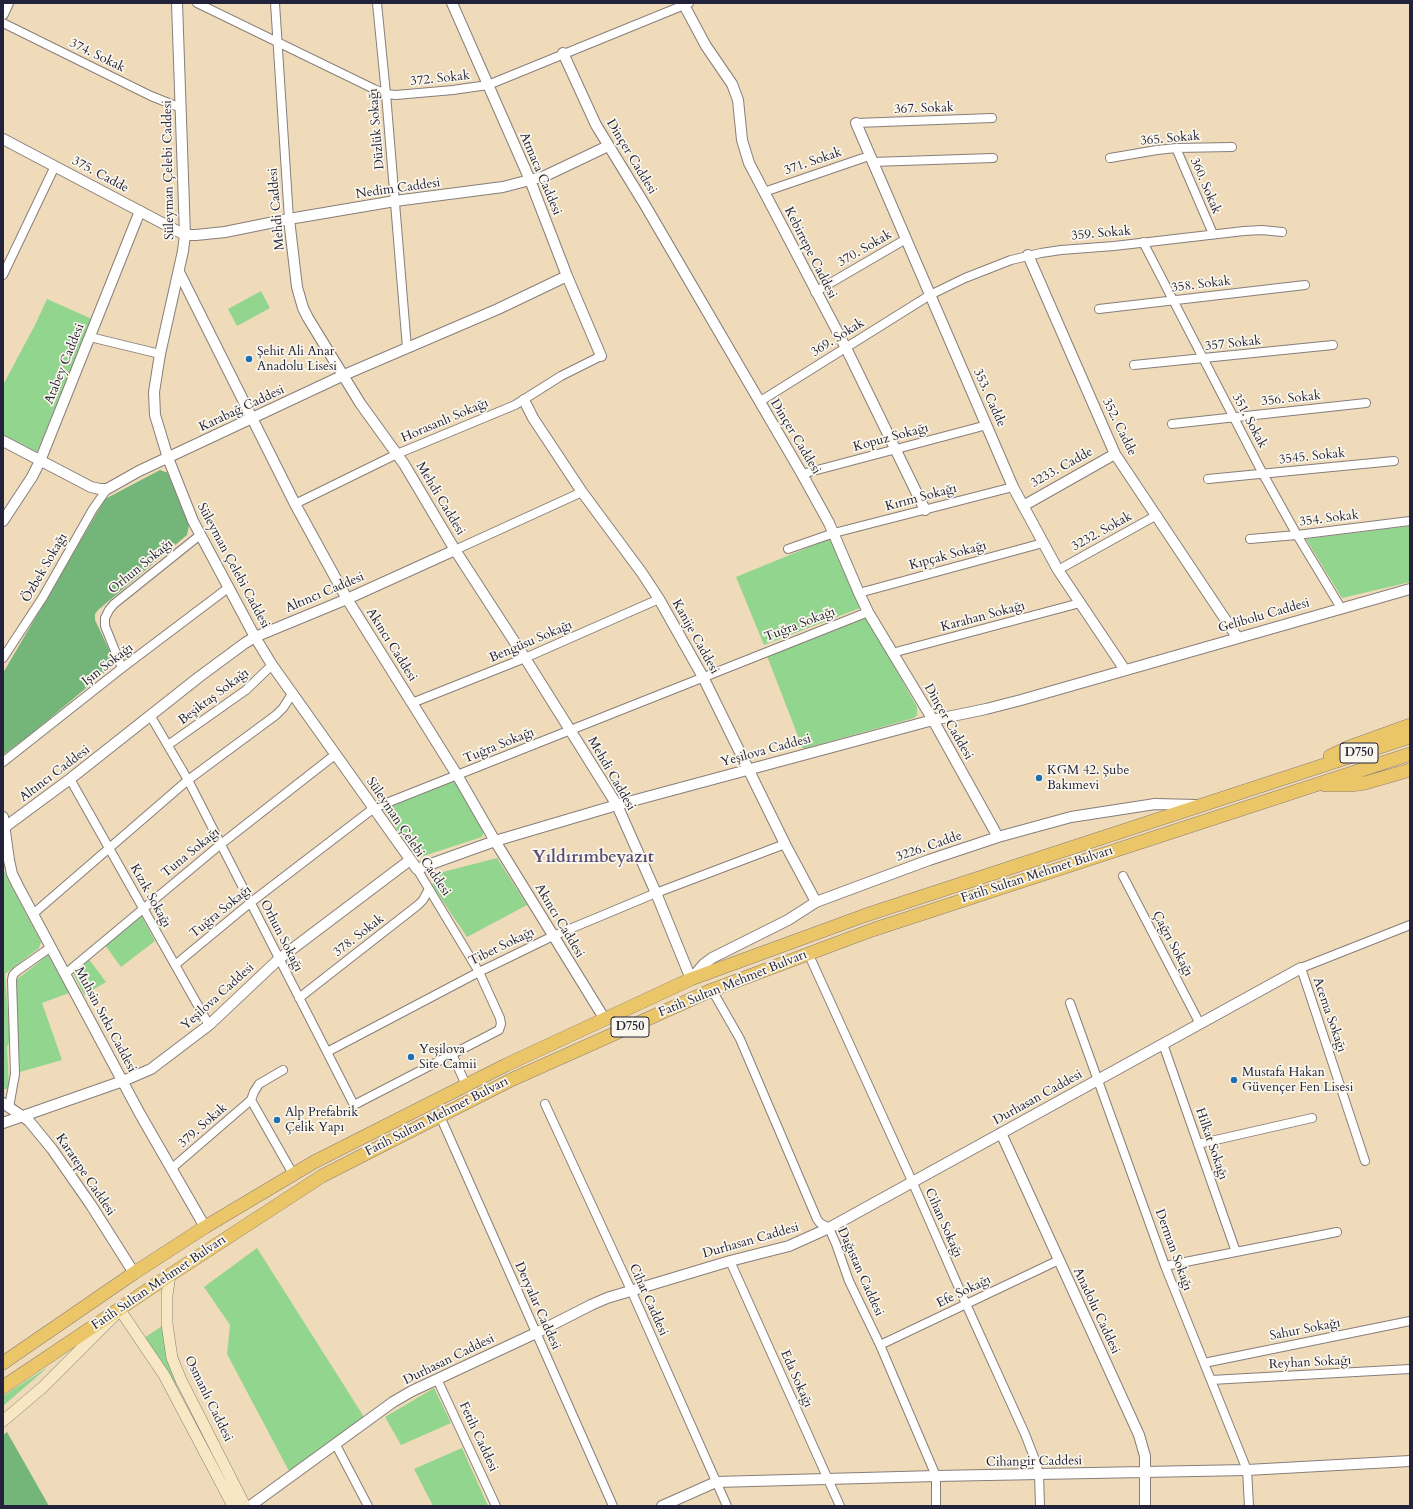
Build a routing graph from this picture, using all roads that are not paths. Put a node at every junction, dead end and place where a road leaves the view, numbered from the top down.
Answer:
1 (8, 3) edge
2 (177, 3) edge
3 (197, 3) edge
4 (274, 3) edge
5 (377, 3) edge
6 (452, 3) edge
7 (687, 4) edge
8 (3, 14) edge
9 (3, 23) edge
10 (277, 42) junction
11 (563, 54) junction
12 (488, 85) junction
13 (386, 94) junction
14 (181, 108) junction
15 (992, 118) dead end
16 (856, 123) joint
17 (3, 139) edge
18 (608, 146) junction
19 (1232, 147) dead end
20 (1176, 148) junction
21 (993, 158) dead end
22 (1110, 158) dead end
23 (871, 159) junction
24 (55, 166) junction
25 (530, 180) junction
26 (764, 192) junction
27 (395, 201) junction
28 (140, 211) junction
29 (289, 219) junction
30 (1282, 232) dead end
31 (1213, 234) junction
32 (185, 235) junction
33 (906, 239) junction
34 (1143, 242) junction
35 (1028, 255) junction
36 (179, 272) junction
37 (3, 274) edge
38 (567, 276) junction
39 (1305, 285) dead end
40 (815, 292) junction
41 (930, 295) junction
42 (1172, 301) junction
43 (1099, 309) dead end
44 (90, 337) junction
45 (1333, 345) dead end
46 (407, 348) junction
47 (846, 348) junction
48 (160, 354) junction
49 (601, 356) joint
50 (1203, 359) junction
51 (1134, 365) dead end
52 (344, 375) junction
53 (524, 400) junction
54 (759, 402) junction
55 (1366, 403) dead end
56 (1234, 417) junction
57 (252, 418) junction
58 (1172, 424) dead end
59 (987, 425) junction
60 (3, 441) edge
61 (896, 449) junction
62 (397, 454) junction
63 (1115, 454) junction
64 (168, 458) junction
65 (40, 461) junction
66 (1394, 461) dead end
67 (802, 474) junction
68 (1263, 474) junction
69 (1208, 479) dead end
70 (1013, 487) junction
71 (107, 489) junction
72 (582, 492) junction
73 (295, 504) junction
74 (1023, 506) junction
75 (925, 510) junction
76 (1157, 515) junction
77 (3, 521) edge
78 (1410, 521) edge
79 (834, 533) junction
80 (200, 535) junction
81 (1297, 535) junction
82 (1250, 539) dead end
83 (1043, 543) junction
84 (788, 549) dead end
85 (455, 550) junction
86 (1058, 570) junction
87 (228, 588) junction
88 (1410, 589) edge
89 (859, 593) junction
90 (347, 599) junction
91 (659, 599) junction
92 (1080, 603) junction
93 (1341, 608) junction
94 (868, 612) junction
95 (255, 636) junction
96 (1238, 637) junction
97 (892, 652) junction
98 (3, 658) edge
99 (525, 658) junction
100 (272, 665) junction
101 (122, 668) junction
102 (1125, 670) junction
103 (703, 677) junction
104 (292, 694) junction
105 (412, 703) junction
106 (150, 715) junction
107 (933, 720) junction
108 (1410, 726) edge
109 (570, 731) junction
110 (1410, 737) edge
111 (168, 745) junction
112 (336, 754) junction
113 (1410, 754) edge
114 (3, 762) edge
115 (748, 769) junction
116 (1309, 770) junction
117 (1410, 770) edge
118 (457, 775) junction
119 (70, 779) junction
120 (188, 780) junction
121 (1313, 784) junction
122 (617, 805) junction
123 (1200, 805) junction
124 (374, 808) junction
125 (4, 822) edge
126 (998, 837) junction
127 (495, 841) junction
128 (221, 844) junction
129 (785, 844) junction
130 (110, 848) junction
131 (410, 860) junction
132 (417, 869) junction
133 (1123, 876) dead end
134 (430, 889) junction
135 (656, 893) junction
136 (816, 902) junction
137 (250, 903) junction
138 (143, 907) junction
139 (33, 914) junction
140 (1410, 925) edge
141 (553, 936) junction
142 (50, 947) junction
143 (808, 953) junction
144 (280, 959) junction
145 (175, 965) junction
146 (1301, 968) junction
147 (479, 972) junction
148 (65, 974) junction
149 (691, 979) junction
150 (712, 990) junction
151 (299, 998) junction
152 (1070, 1003) dead end
153 (604, 1018) junction
154 (1200, 1024) junction
155 (209, 1025) junction
156 (1163, 1044) junction
157 (327, 1052) junction
158 (452, 1054) junction
159 (283, 1070) dead end
160 (1099, 1079) junction
161 (123, 1081) junction
162 (466, 1085) junction
163 (251, 1100) junction
164 (545, 1104) dead end
165 (6, 1105) edge
166 (24, 1116) junction
167 (440, 1116) junction
168 (1312, 1118) dead end
169 (3, 1123) edge
170 (1001, 1133) junction
171 (1198, 1144) junction
172 (1365, 1161) dead end
173 (171, 1169) junction
174 (293, 1174) junction
175 (912, 1181) junction
176 (205, 1227) junction
177 (829, 1228) junction
178 (1337, 1232) dead end
179 (1236, 1252) junction
180 (1059, 1260) junction
181 (730, 1261) junction
182 (1166, 1266) junction
183 (134, 1273) junction
184 (170, 1275) junction
185 (631, 1290) junction
186 (966, 1304) junction
187 (120, 1310) junction
188 (1410, 1321) edge
189 (536, 1333) junction
190 (880, 1345) junction
191 (3, 1363) edge
192 (1204, 1363) junction
193 (1410, 1369) edge
194 (438, 1379) junction
195 (1211, 1380) junction
196 (3, 1387) edge
197 (3, 1421) edge
198 (336, 1445) junction
199 (1410, 1461) edge
200 (1247, 1470) junction
201 (1145, 1472) junction
202 (1039, 1475) junction
203 (936, 1476) junction
204 (828, 1480) junction
205 (716, 1482) junction
206 (233, 1506) edge
207 (246, 1506) edge
208 (250, 1506) edge
209 (368, 1506) edge
210 (496, 1506) edge
211 (613, 1506) edge
212 (662, 1506) edge
213 (727, 1506) edge
214 (840, 1506) edge
215 (936, 1506) edge
216 (1040, 1506) edge
217 (1145, 1506) edge
218 (1249, 1506) edge

1 - 8 street
2 - 14 street, Süleyman Çelebi Caddesi
3 - 10 street, 372. Sokak
4 - 10 street, Mehdi Caddesi
5 - 13 street, Düzlük Sokağı
6 - 12 street, Atmaca Caddesi
7 - 11 street, 372. Sokak
7 - 26 street, Kebirtepe Caddesi
9 - 14 street, 374. Sokak
10 - 13 street, 372. Sokak
10 - 29 street, Mehdi Caddesi
11 - 12 street, 372. Sokak
11 - 18 street, Dinçer Caddesi
12 - 13 street, 372. Sokak
12 - 25 street, Atmaca Caddesi
13 - 27 street, Düzlük Sokağı
14 - 32 street, Süleyman Çelebi Caddesi
15 - 16 street, 367. Sokak
16 - 23 street, 353. Cadde
17 - 24 street, 375. Cadde
18 - 25 street, Nedim Caddesi
18 - 54 street, Dinçer Caddesi
19 - 20 street, 365. Sokak
20 - 22 street, 365. Sokak
20 - 31 street, 360. Sokak
21 - 23 street
23 - 26 street, 371. Sokak
23 - 33 street, 353. Cadde
24 - 28 street, 375. Cadde
24 - 37 street
25 - 27 street, Nedim Caddesi
25 - 38 street, Atmaca Caddesi
26 - 40 street, Kebirtepe Caddesi
27 - 29 street, Nedim Caddesi
27 - 46 street, Düzlük Sokağı
28 - 32 street, 375. Cadde
28 - 44 street, Atabey Caddesi
29 - 32 street, Nedim Caddesi
29 - 52 street, Mehdi Caddesi
30 - 31 street, 359. Sokak
31 - 34 street, 359. Sokak
32 - 36 street, Süleyman Çelebi Caddesi
33 - 40 street, 370. Sokak
33 - 41 street, 353. Cadde
34 - 35 street, 359. Sokak
34 - 42 street, 351. Sokak
35 - 41 street, 359. Sokak
35 - 63 street, 352. Cadde
36 - 48 street, Süleyman Çelebi Caddesi
36 - 57 street, Akıncı Caddesi
38 - 46 street, Karabağ Caddesi
38 - 49 street, Atmaca Caddesi
39 - 42 street, 358. Sokak
40 - 47 street, Kebirtepe Caddesi
41 - 47 street, 369. Sokak
41 - 59 street, 353. Cadde
42 - 43 street, 358. Sokak
42 - 50 street, 351. Sokak
44 - 48 street
44 - 65 street, Atabey Caddesi
45 - 50 street, 357 Sokak
46 - 52 street, Karabağ Caddesi
47 - 54 street, 369. Sokak
47 - 61 street, Kebirtepe Caddesi
48 - 64 street, Süleyman Çelebi Caddesi
49 - 53 street, Horasanlı Sokağı
50 - 51 street, 357 Sokak
50 - 56 street, 351. Sokak
52 - 57 street, Karabağ Caddesi
52 - 62 street, Mehdi Caddesi
53 - 62 street, Horasanlı Sokağı
53 - 72 street, Kanije Caddesi
54 - 67 street, Dinçer Caddesi
55 - 56 street, 356. Sokak
56 - 58 street, 356. Sokak
56 - 68 street, 351. Sokak
57 - 64 street, Karabağ Caddesi
57 - 73 street, Akıncı Caddesi
59 - 61 street, Kopuz Sokağı
59 - 70 street, 353. Cadde
60 - 65 street
61 - 67 street, Kopuz Sokağı
61 - 75 street, Kebirtepe Caddesi
62 - 73 street, Horasanlı Sokağı
62 - 85 street, Mehdi Caddesi
63 - 74 street, 3233. Cadde
63 - 76 street, 352. Cadde
64 - 71 street, Karabağ Caddesi
64 - 80 street, Süleyman Çelebi Caddesi
65 - 71 street
65 - 77 street, Atabey Caddesi
66 - 68 street, 3545. Sokak
67 - 79 street, Dinçer Caddesi
68 - 69 street, 3545. Sokak
68 - 81 street, 351. Sokak
70 - 74 street, 353. Cadde
70 - 75 street, Kırım Sokağı
71 - 98 street, Özbek Sokağı
72 - 85 street, Altıncı Caddesi
72 - 91 street, Kanije Caddesi
73 - 90 street, Akıncı Caddesi
74 - 83 street, 353. Cadde
75 - 79 street, Kırım Sokağı
76 - 86 street, 3232. Sokak
76 - 96 street, 352. Cadde
78 - 81 street, 354. Sokak
79 - 84 street
79 - 89 street, Dinçer Caddesi
80 - 87 street, Süleyman Çelebi Caddesi
80 - 101 street, Orhun Sokağı
81 - 82 street, 354. Sokak
81 - 93 street, 351. Sokak
83 - 86 street, 353. Cadde
83 - 89 street, Kıpçak Sokağı
85 - 90 street, Altıncı Caddesi
85 - 99 street, Mehdi Caddesi
86 - 92 street, 353. Cadde
87 - 95 street, Süleyman Çelebi Caddesi
87 - 101 street, Işın Sokağı
88 - 93 street, Gelibolu Caddesi
89 - 94 street, Dinçer Caddesi
90 - 95 street, Altıncı Caddesi
90 - 105 street, Akıncı Caddesi
91 - 99 street, Bengüsu Sokağı
91 - 103 street, Kanije Caddesi
92 - 97 street, Karahan Sokağı
92 - 102 street, 353. Cadde
93 - 96 street, Gelibolu Caddesi
94 - 97 street, Dinçer Caddesi
94 - 103 street, Tuğra Sokağı
95 - 100 street, Süleyman Çelebi Caddesi
95 - 106 street, Altıncı Caddesi
96 - 102 street, Gelibolu Caddesi
97 - 107 street, Dinçer Caddesi
99 - 105 street, Bengüsu Sokağı
99 - 109 street, Mehdi Caddesi
100 - 104 street, Süleyman Çelebi Caddesi
100 - 111 street, Beşiktaş Sokağı
101 - 114 street, Işın Sokağı
102 - 107 street, Yeşilova Caddesi
103 - 109 street, Tuğra Sokağı
103 - 115 street, Kanije Caddesi
104 - 112 street, Süleyman Çelebi Caddesi
104 - 120 street
105 - 118 street, Akıncı Caddesi
106 - 111 street, Orhun Sokağı
106 - 119 street, Altıncı Caddesi
107 - 115 street, Yeşilova Caddesi
107 - 126 street, Dinçer Caddesi
108 - 116 highway
109 - 118 street, Tuğra Sokağı
109 - 122 street, Mehdi Caddesi
110 - 116 highway, Fatih Sultan Mehmet Bulvarı / D750
111 - 120 street, Orhun Sokağı
112 - 124 street, Süleyman Çelebi Caddesi
112 - 128 street, Tuna Sokağı
113 - 121 highway, Fatih Sultan Mehmet Bulvarı / D750
115 - 122 street, Yeşilova Caddesi
115 - 129 street, Kanije Caddesi
116 - 123 highway, Fatih Sultan Mehmet Bulvarı / D750
117 - 121 highway
118 - 124 street, Tuğra Sokağı
118 - 127 street, Akıncı Caddesi
119 - 125 street, Altıncı Caddesi
119 - 130 street, Kızık Sokağı
120 - 128 street, Orhun Sokağı
120 - 130 street
121 - 143 highway, Fatih Sultan Mehmet Bulvarı / D750
122 - 127 street, Yeşilova Caddesi
122 - 135 street, Mehdi Caddesi
123 - 126 street, 3226. Cadde
123 - 149 highway, Fatih Sultan Mehmet Bulvarı / D750
124 - 131 street, Süleyman Çelebi Caddesi
124 - 137 street, Tuğra Sokağı
125 - 139 street, Muhsin Sıtkı Caddesi
126 - 136 street, 3226. Cadde
127 - 132 street, Yeşilova Caddesi
127 - 141 street, Akıncı Caddesi
128 - 137 street, Orhun Sokağı
128 - 138 street, Tuna Sokağı
129 - 135 street, Tibet Sokağı
129 - 136 street, Kanije Caddesi
130 - 138 street, Kızık Sokağı
130 - 139 street
131 - 132 street, Süleyman Çelebi Caddesi
131 - 144 street, Yeşilova Caddesi
132 - 134 street, Süleyman Çelebi Caddesi
133 - 154 street, Çağrı Sokağı
134 - 147 street, Süleyman Çelebi Caddesi
134 - 151 street, 378. Sokak
135 - 141 street, Tibet Sokağı
135 - 149 street, Mehdi Caddesi
136 - 149 street, 3226. Cadde
137 - 144 street, Orhun Sokağı
137 - 145 street, Tuğra Sokağı
138 - 145 street, Kızık Sokağı
138 - 148 street, Tuna Sokağı
139 - 142 street, Muhsin Sıtkı Caddesi
140 - 146 street
141 - 147 street, Tibet Sokağı
141 - 153 street, Akıncı Caddesi
142 - 148 street, Muhsin Sıtkı Caddesi
142 - 165 street
143 - 150 highway, Fatih Sultan Mehmet Bulvarı / D750
143 - 175 street, Cihan Sokağı
144 - 151 street, Orhun Sokağı
144 - 155 street, Yeşilova Caddesi
145 - 155 street, Kızık Sokağı
146 - 154 street, Durhasan Caddesi
146 - 172 street, Acema Sokağı
147 - 157 street, Tibet Sokağı
147 - 158 street, Süleyman Çelebi Caddesi
148 - 161 street, Muhsin Sıtkı Caddesi
149 - 153 highway, Fatih Sultan Mehmet Bulvarı / D750
150 - 167 highway, Fatih Sultan Mehmet Bulvarı / D750
150 - 177 street, Dağıstan Caddesi
151 - 157 street, Orhun Sokağı
152 - 160 street, Derman Sokağı
153 - 162 highway, Fatih Sultan Mehmet Bulvarı / D750
154 - 156 street, Durhasan Caddesi
155 - 161 street, Yeşilova Caddesi
156 - 160 street, Durhasan Caddesi
156 - 171 street, Hilkat Sokağı
157 - 158 street, Orhun Sokağı
158 - 162 street
159 - 163 street
160 - 170 street, Durhasan Caddesi
160 - 182 street, Derman Sokağı
161 - 166 street, Yeşilova Caddesi
161 - 173 street, Muhsin Sıtkı Caddesi
162 - 174 highway, Fatih Sultan Mehmet Bulvarı / D750
163 - 173 street, 379. Sokak
163 - 174 street
164 - 185 street, Cihat Caddesi
165 - 166 street, Karatepe Caddesi
166 - 169 street, Yeşilova Caddesi
166 - 183 street, Karatepe Caddesi
167 - 184 highway, Fatih Sultan Mehmet Bulvarı / D750
167 - 189 street, Deryalar Caddesi
168 - 171 street
170 - 175 street, Durhasan Caddesi
170 - 180 street, Anadolu Caddesi
171 - 179 street, Hilkat Sokağı
173 - 176 street, Muhsin Sıtkı Caddesi
174 - 176 highway, Fatih Sultan Mehmet Bulvarı / D750
175 - 177 street, Durhasan Caddesi
175 - 186 street, Cihan Sokağı
176 - 183 highway, Fatih Sultan Mehmet Bulvarı / D750
177 - 181 street, Durhasan Caddesi
177 - 190 street, Dağıstan Caddesi
178 - 179 street
179 - 182 street
180 - 186 street, Efe Sokağı
180 - 201 street, Anadolu Caddesi
181 - 185 street, Durhasan Caddesi
181 - 204 street, Eda Sokağı
182 - 192 street, Derman Sokağı
183 - 191 highway, Fatih Sultan Mehmet Bulvarı / D750
184 - 187 highway, Fatih Sultan Mehmet Bulvarı / D750
184 - 207 main road, Osmanlı Caddesi
185 - 189 street, Durhasan Caddesi
185 - 205 street, Cihat Caddesi
186 - 190 street, Efe Sokağı
186 - 202 street, Cihan Sokağı
187 - 196 highway, Fatih Sultan Mehmet Bulvarı / D750
187 - 197 main road
187 - 206 main road, Osmanlı Caddesi
188 - 192 street, Sahur Sokağı
189 - 194 street, Durhasan Caddesi
189 - 211 street, Deryalar Caddesi
190 - 203 street, Dağıstan Caddesi
192 - 195 street, Derman Sokağı
193 - 195 street, Reyhan Sokağı
194 - 198 street, Durhasan Caddesi
194 - 210 street, Fetih Caddesi
195 - 200 street, Derman Sokağı
198 - 208 street, Durhasan Caddesi
198 - 209 street
199 - 200 street, Cihangir Caddesi
200 - 201 street, Cihangir Caddesi
200 - 218 street, Derman Sokağı
201 - 202 street, Cihangir Caddesi
201 - 217 street, Anadolu Caddesi
202 - 203 street, Cihangir Caddesi
202 - 216 street, Cihan Sokağı
203 - 204 street, Cihangir Caddesi
203 - 215 street, Dağıstan Caddesi
204 - 205 street, Cihangir Caddesi
204 - 214 street, Eda Sokağı
205 - 212 street, Cihangir Caddesi
205 - 213 street, Cihat Caddesi

